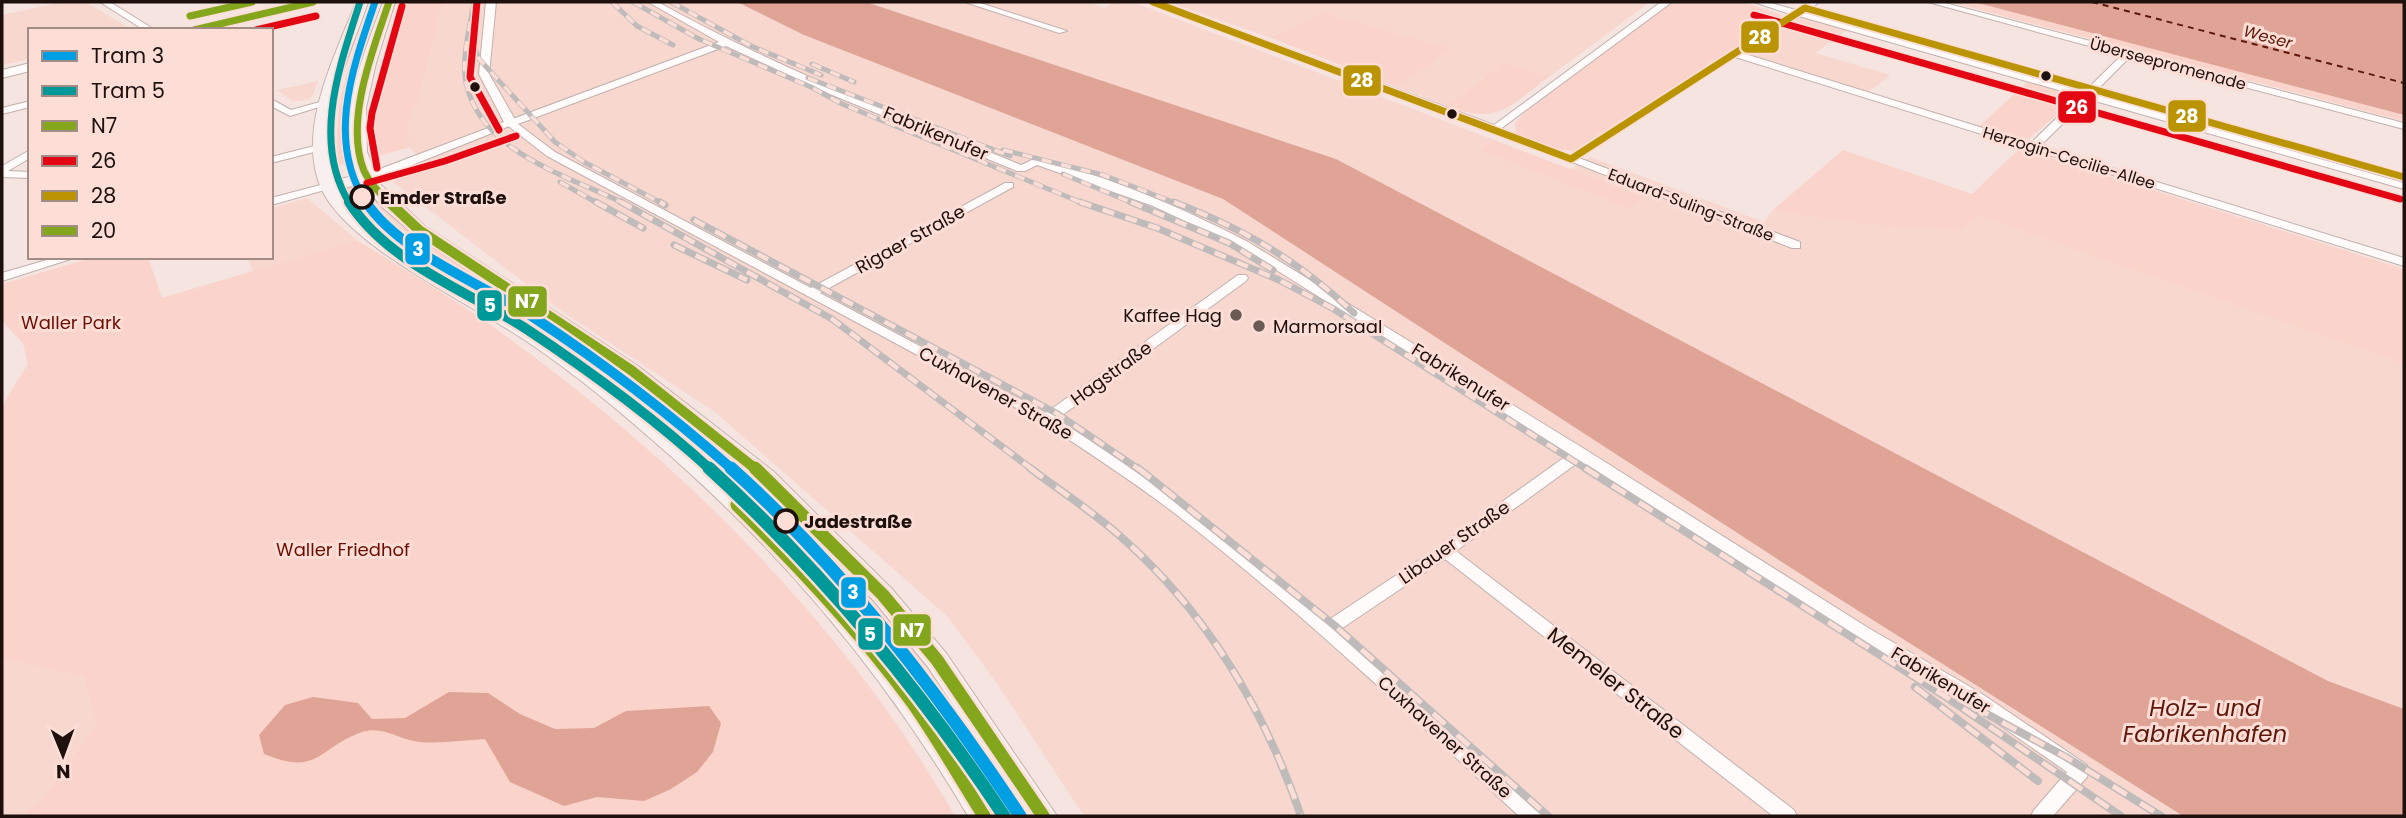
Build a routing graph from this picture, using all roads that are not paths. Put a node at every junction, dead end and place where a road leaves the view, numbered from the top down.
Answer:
1 (108, 2) edge
2 (313, 2) edge
3 (362, 2) edge
4 (389, 2) edge
5 (491, 2) edge
6 (652, 2) edge
7 (969, 2) edge
8 (1153, 2) edge
9 (1667, 2) edge
10 (1758, 2) edge
11 (1782, 2) edge
12 (1815, 2) edge
13 (1933, 2) edge
14 (1801, 11) junction
15 (148, 28) edge
16 (202, 28) edge
17 (1062, 32) dead end
18 (727, 43) junction
19 (1734, 54) junction
20 (2128, 54) junction
21 (28, 68) edge
22 (2, 74) edge
23 (2089, 92) junction
24 (273, 103) edge
25 (327, 103) junction
26 (28, 104) edge
27 (2, 111) edge
28 (511, 123) junction
29 (2404, 126) edge
30 (1495, 130) junction
31 (322, 147) junction
32 (2033, 147) junction
33 (28, 154) edge
34 (273, 159) edge
35 (1571, 159) junction
36 (2, 172) edge
37 (366, 174) junction
38 (28, 176) edge
39 (2404, 177) edge
40 (1009, 185) dead end
41 (328, 186) junction
42 (2404, 186) edge
43 (273, 201) edge
44 (1796, 245) dead end
45 (64, 259) edge
46 (2404, 262) edge
47 (2, 276) edge
48 (1242, 278) dead end
49 (811, 293) junction
50 (1047, 419) junction
51 (1581, 453) junction
52 (1445, 551) junction
53 (1326, 629) junction
54 (984, 816) edge
55 (1043, 816) edge
56 (1532, 816) edge
57 (1787, 816) edge
58 (2041, 816) edge

1 - 15 street
2 - 16 main road
3 - 25 main road
4 - 37 main road
5 - 28 street, Cuxhavener Straße
6 - 18 street, Fabrikenufer
7 - 17 street
8 - 30 street, Eduard-Suling-Straße
9 - 30 street
10 - 14 street
11 - 14 street
12 - 14 street
13 - 20 street, Überseepromenade
14 - 19 street
14 - 23 street
18 - 28 street
18 - 51 street, Fabrikenufer
19 - 32 street, Herzogin-Cecilie-Allee
19 - 35 street
20 - 23 street
20 - 29 street, Überseepromenade
21 - 22 main road
23 - 32 street
23 - 39 street
23 - 42 street
24 - 25 street
25 - 31 main road
26 - 27 street
28 - 37 street
28 - 49 street, Cuxhavener Straße
30 - 35 street, Eduard-Suling-Straße
31 - 34 street
31 - 41 main road
32 - 46 street, Herzogin-Cecilie-Allee
33 - 36 street
35 - 44 street, Eduard-Suling-Straße
36 - 38 street
37 - 41 main road
37 - 55 main road
40 - 49 street, Rigaer Straße
41 - 43 street
41 - 54 main road
45 - 47 street
48 - 50 street, Hagstraße
49 - 50 street, Cuxhavener Straße
50 - 53 street, Cuxhavener Straße
51 - 52 street, Libauer Straße
51 - 58 street, Fabrikenufer
52 - 53 street, Libauer Straße
52 - 57 street, Memeler Straße
53 - 56 street, Cuxhavener Straße

